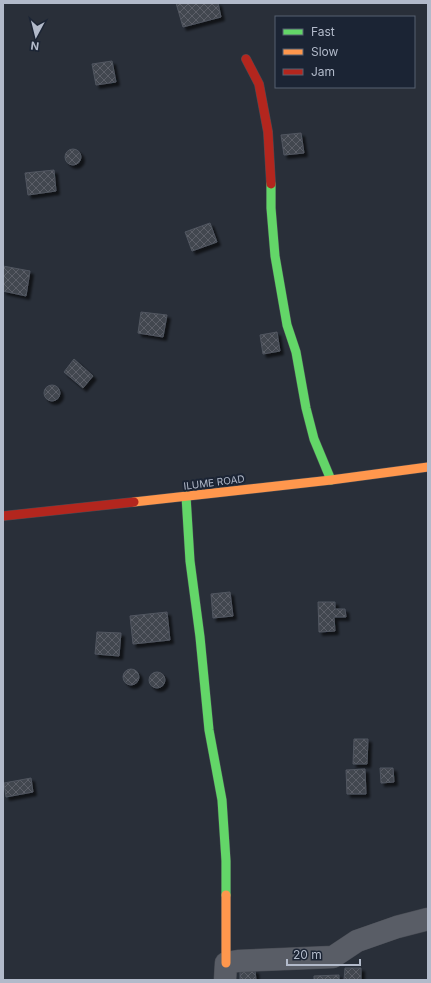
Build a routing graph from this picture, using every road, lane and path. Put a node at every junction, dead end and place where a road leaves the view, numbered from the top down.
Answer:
1 (246, 59) dead end
2 (428, 467) edge
3 (331, 480) junction
4 (186, 496) junction
5 (3, 516) edge
6 (428, 919) edge
7 (225, 976) edge

1 - 3 street
2 - 3 street, ILUME ROAD
3 - 4 street, ILUME ROAD
4 - 5 street, ILUME ROAD
4 - 7 street
6 - 7 street

